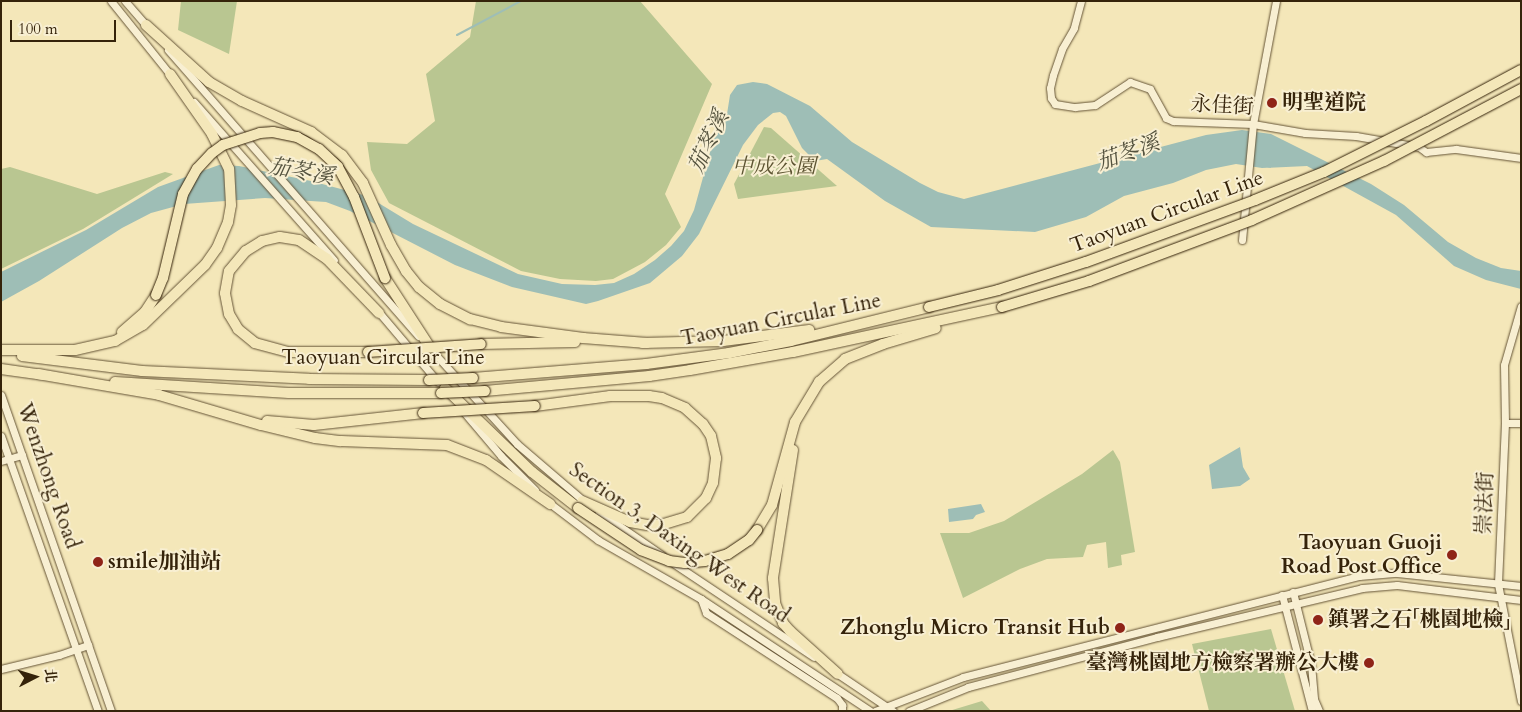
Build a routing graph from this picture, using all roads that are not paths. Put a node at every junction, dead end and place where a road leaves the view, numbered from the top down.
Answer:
1 (111, 1) edge
2 (125, 1) edge
3 (1081, 1) edge
4 (1276, 1) edge
5 (146, 25) junction
6 (1521, 70) edge
7 (170, 74) junction
8 (1521, 89) edge
9 (1253, 124) junction
10 (1521, 158) edge
11 (1242, 240) dead end
12 (1521, 306) edge
13 (379, 313) junction
14 (871, 322) junction
15 (934, 325) junction
16 (647, 342) junction
17 (86, 348) junction
18 (1, 352) edge
19 (32, 354) junction
20 (435, 355) junction
21 (1, 369) edge
22 (38, 374) junction
23 (441, 388) junction
24 (1, 395) edge
25 (808, 397) junction
26 (215, 410) junction
27 (1521, 422) edge
28 (1506, 423) junction
29 (1, 436) edge
30 (22, 455) junction
31 (10, 460) junction
32 (1, 462) edge
33 (550, 504) junction
34 (580, 505) junction
35 (1498, 584) junction
36 (1521, 586) edge
37 (1293, 592) junction
38 (1282, 595) junction
39 (1502, 598) junction
40 (701, 599) junction
41 (1521, 600) edge
42 (1296, 604) junction
43 (1285, 607) junction
44 (1089, 644) junction
45 (88, 645) junction
46 (76, 650) junction
47 (1092, 655) junction
48 (1, 669) edge
49 (838, 674) junction
50 (1521, 701) edge
51 (889, 709) edge
52 (98, 711) edge
53 (111, 711) edge
54 (842, 711) edge
55 (870, 711) edge
56 (874, 711) edge
57 (909, 711) edge
58 (1312, 711) edge
59 (1319, 711) edge

1 - 7 street, Section 3, Daxing West Road
2 - 5 street, Section 3, Daxing West Road
3 - 9 street, 永佳街
4 - 9 street
5 - 16 highway
5 - 20 street, Section 3, Daxing West Road
6 - 14 highway, Taoyuan Circular Line, bridge
7 - 13 street, Section 3, Daxing West Road
7 - 17 highway
8 - 15 highway, Taoyuan Circular Line, bridge
9 - 10 street, 永佳街
9 - 11 street
12 - 28 street, 崇法街
13 - 16 highway, bridge
13 - 23 street, Section 3, Daxing West Road
14 - 16 highway
14 - 19 highway, Taoyuan Circular Line, bridge
15 - 23 highway, Taoyuan Circular Line, bridge
15 - 25 highway
17 - 19 highway
17 - 20 highway, bridge
18 - 19 highway, Taoyuan Circular Line
20 - 34 street, Section 3, Daxing West Road
21 - 22 highway, Taoyuan Circular Line
22 - 23 highway, Taoyuan Circular Line
22 - 26 highway
23 - 33 street, Section 3, Daxing West Road
23 - 34 highway
24 - 30 street, Wenzhong Road
25 - 34 highway, bridge
25 - 49 highway
26 - 33 highway
26 - 34 highway, bridge
27 - 28 street
28 - 35 street, 崇法街
29 - 31 street, Wenzhong Road
30 - 31 street
30 - 45 street, Wenzhong Road
31 - 32 street
31 - 46 street, Wenzhong Road
33 - 40 street, Section 3, Daxing West Road
34 - 49 street, Section 3, Daxing West Road
35 - 36 street
35 - 37 street
35 - 39 street, 崇法街
37 - 38 street
37 - 42 street
38 - 43 street
38 - 44 street
39 - 41 street
39 - 42 street
39 - 50 street, 崇法街
40 - 54 street
40 - 55 street, Section 3, Daxing West Road
42 - 43 street
42 - 59 street
43 - 47 street
43 - 58 street
44 - 47 street
44 - 51 street
45 - 46 street
45 - 53 street, Wenzhong Road
46 - 48 street
46 - 52 street, Wenzhong Road
47 - 57 street
49 - 51 street, Section 3, Daxing West Road
51 - 56 street

